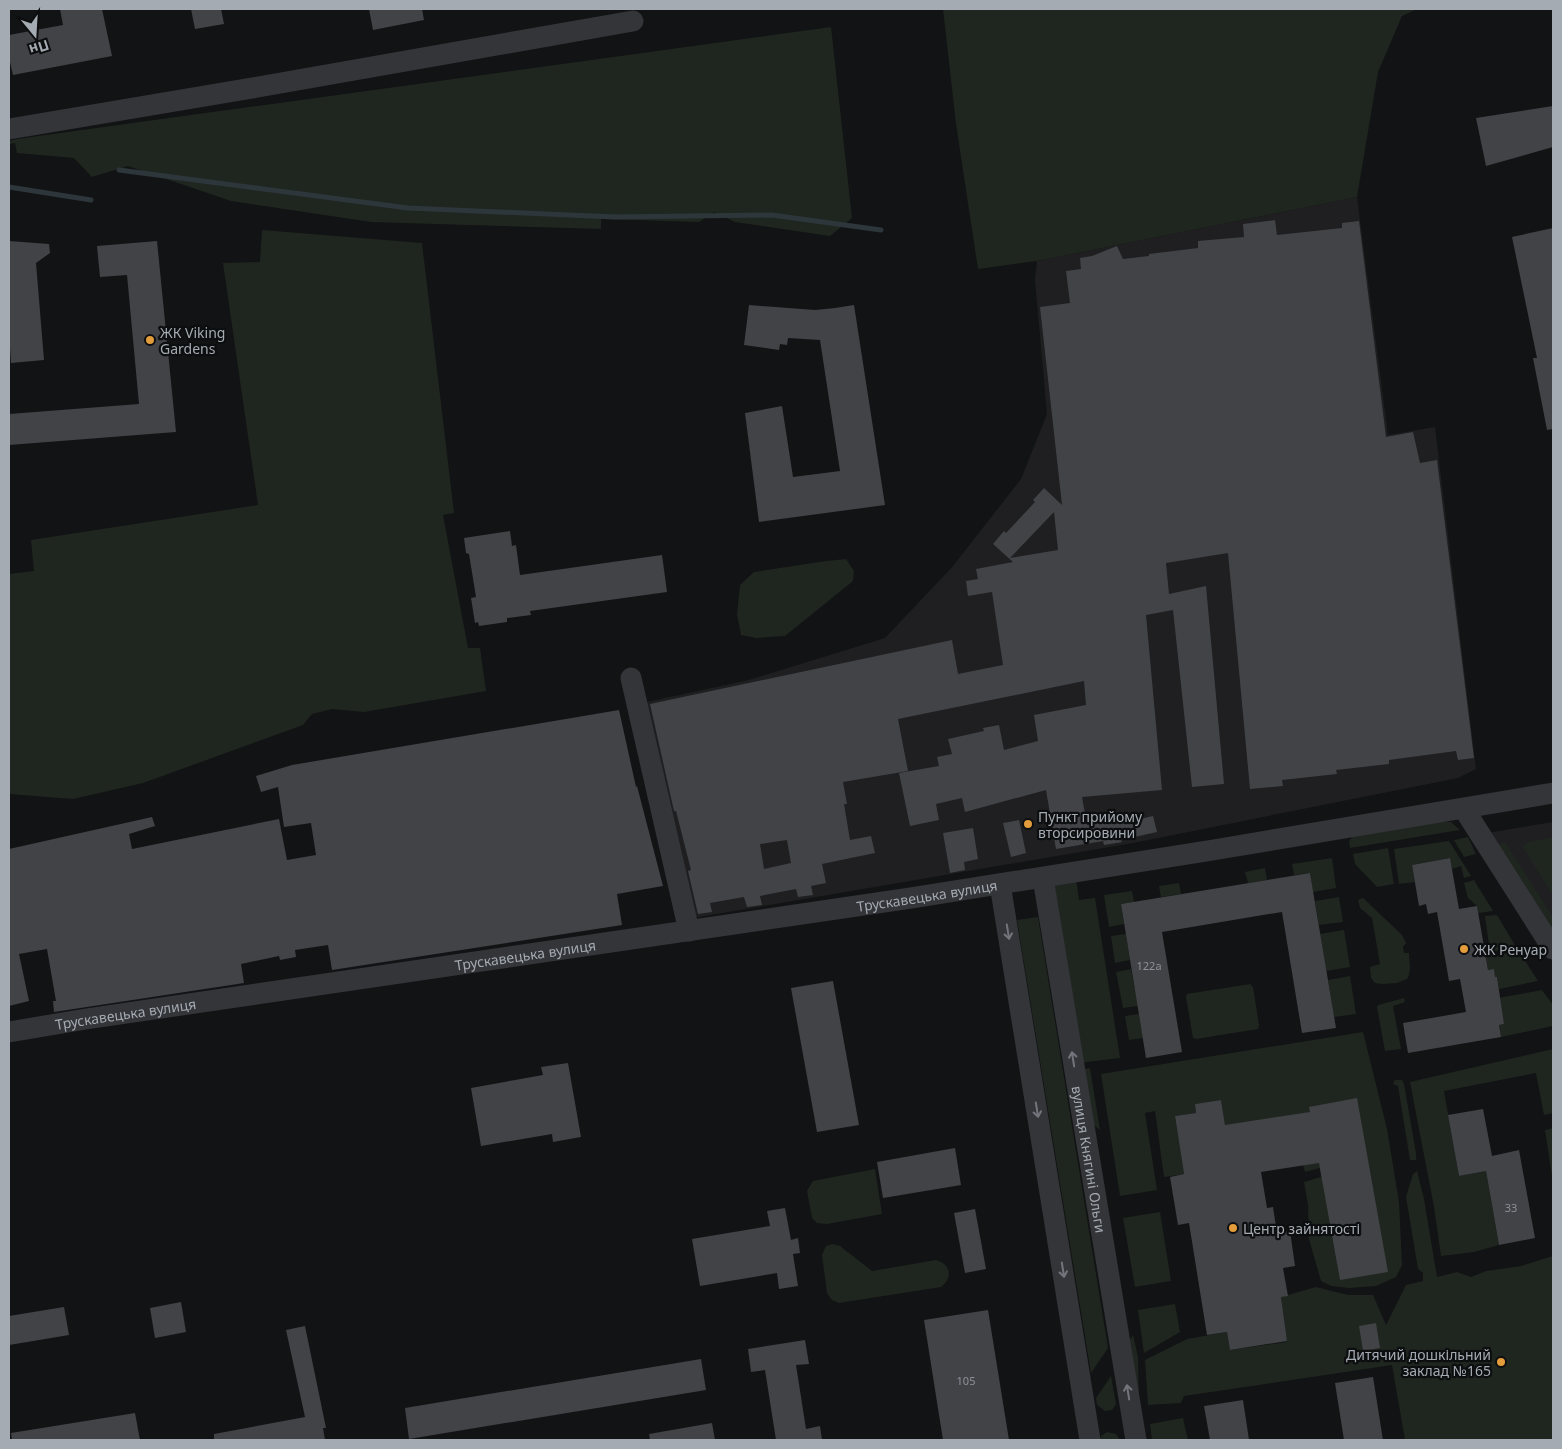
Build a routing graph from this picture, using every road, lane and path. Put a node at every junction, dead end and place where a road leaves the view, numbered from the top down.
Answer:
1 (633, 21) dead end
2 (9, 129) edge
3 (630, 678) dead end
4 (1553, 793) edge
5 (1464, 809) junction
6 (1043, 878) junction
7 (1000, 884) junction
8 (690, 930) junction
9 (1553, 949) edge
10 (9, 1032) edge
11 (1090, 1440) edge
12 (1136, 1440) edge

1 - 2 street
3 - 8 street
4 - 5 street
5 - 6 street, Трускавецька вулиця
5 - 9 street
6 - 7 street, Трускавецька вулиця
12 -> 6 street, вулиця Княгині Ольги
7 - 8 street, Трускавецька вулиця
7 -> 11 street
8 - 10 street, Трускавецька вулиця

